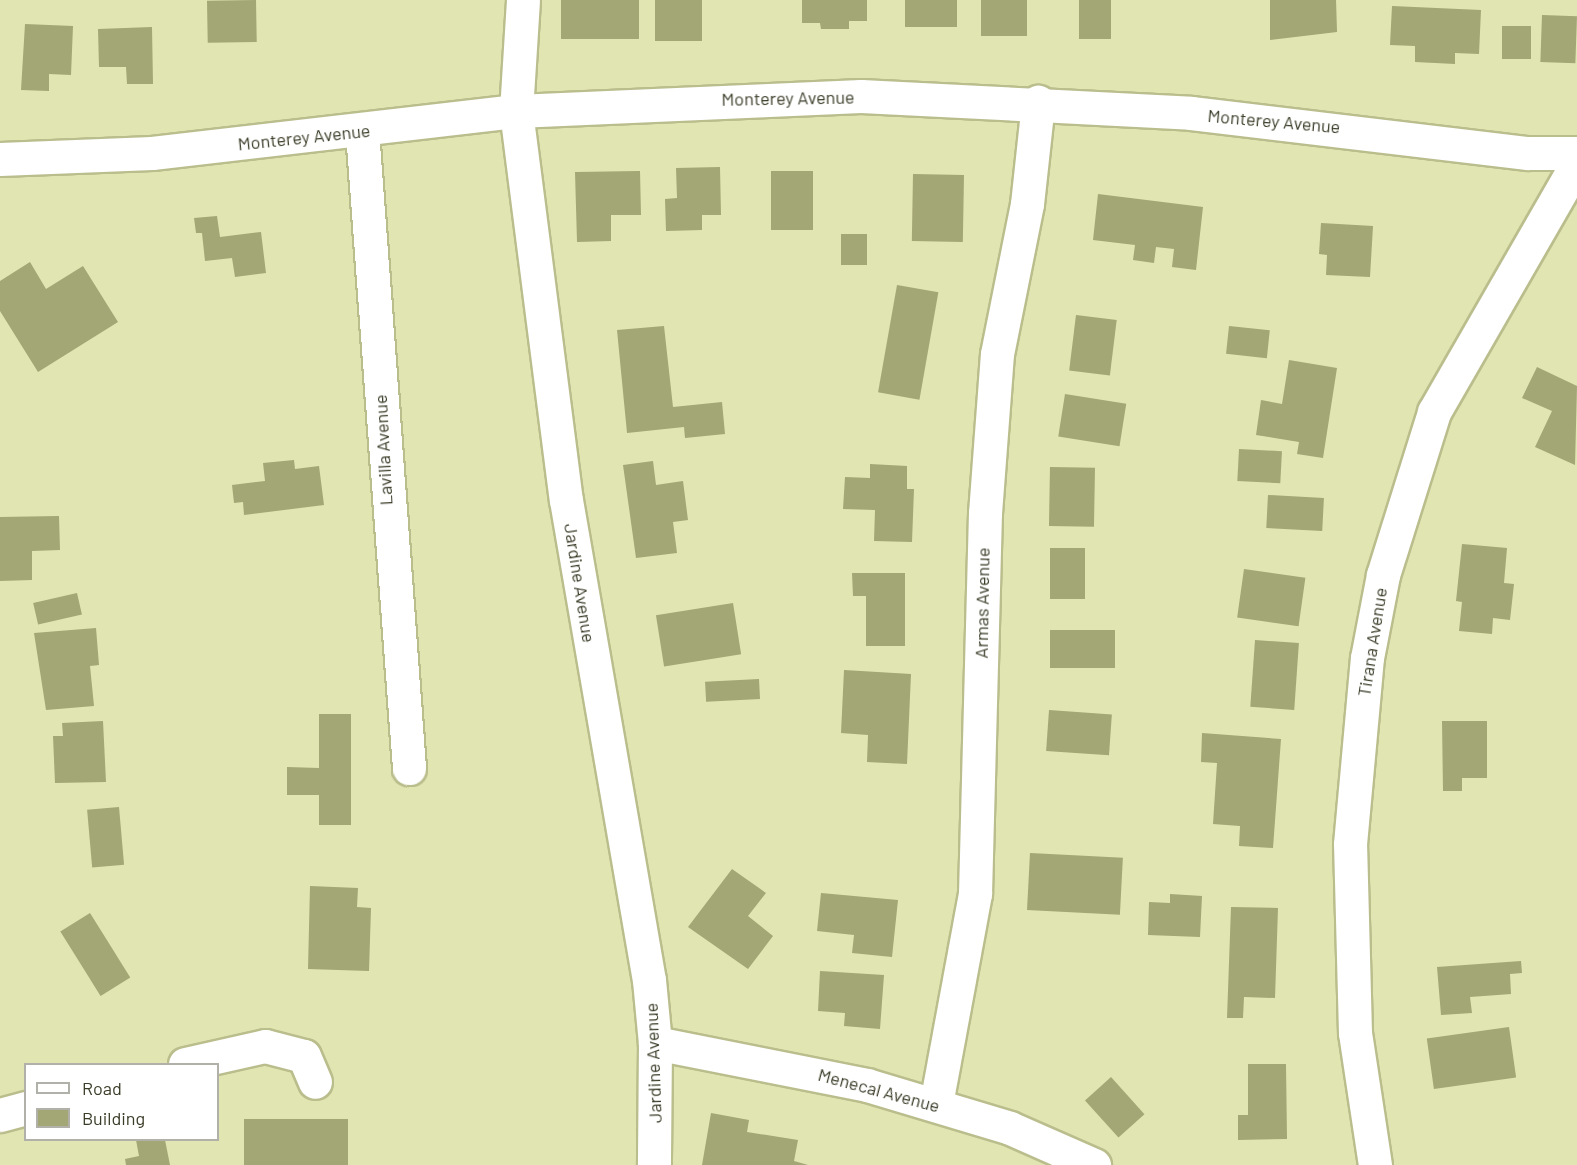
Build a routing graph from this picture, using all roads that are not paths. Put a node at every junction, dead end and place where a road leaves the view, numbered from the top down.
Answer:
1 (523, 0) edge
2 (1038, 102) junction
3 (516, 111) junction
4 (362, 131) junction
5 (1577, 153) edge
6 (0, 159) edge
7 (1577, 164) edge
8 (409, 768) dead end
9 (655, 1043) junction
10 (193, 1063) edge
11 (310, 1069) dead end
12 (936, 1104) junction
13 (24, 1109) edge
14 (0, 1115) edge
15 (654, 1165) edge
16 (1094, 1165) edge
17 (1375, 1165) edge

1 - 3 street, Jardine Avenue
2 - 3 street, Monterey Avenue
2 - 5 street, Monterey Avenue
2 - 12 street, Armas Avenue
3 - 4 street, Monterey Avenue
3 - 9 street, Jardine Avenue
4 - 6 street, Monterey Avenue
4 - 8 street, Lavilla Avenue
7 - 17 street, Tirana Avenue
9 - 12 street, Menecal Avenue
9 - 15 street, Jardine Avenue
10 - 11 street
12 - 16 street, Menecal Avenue
13 - 14 street

